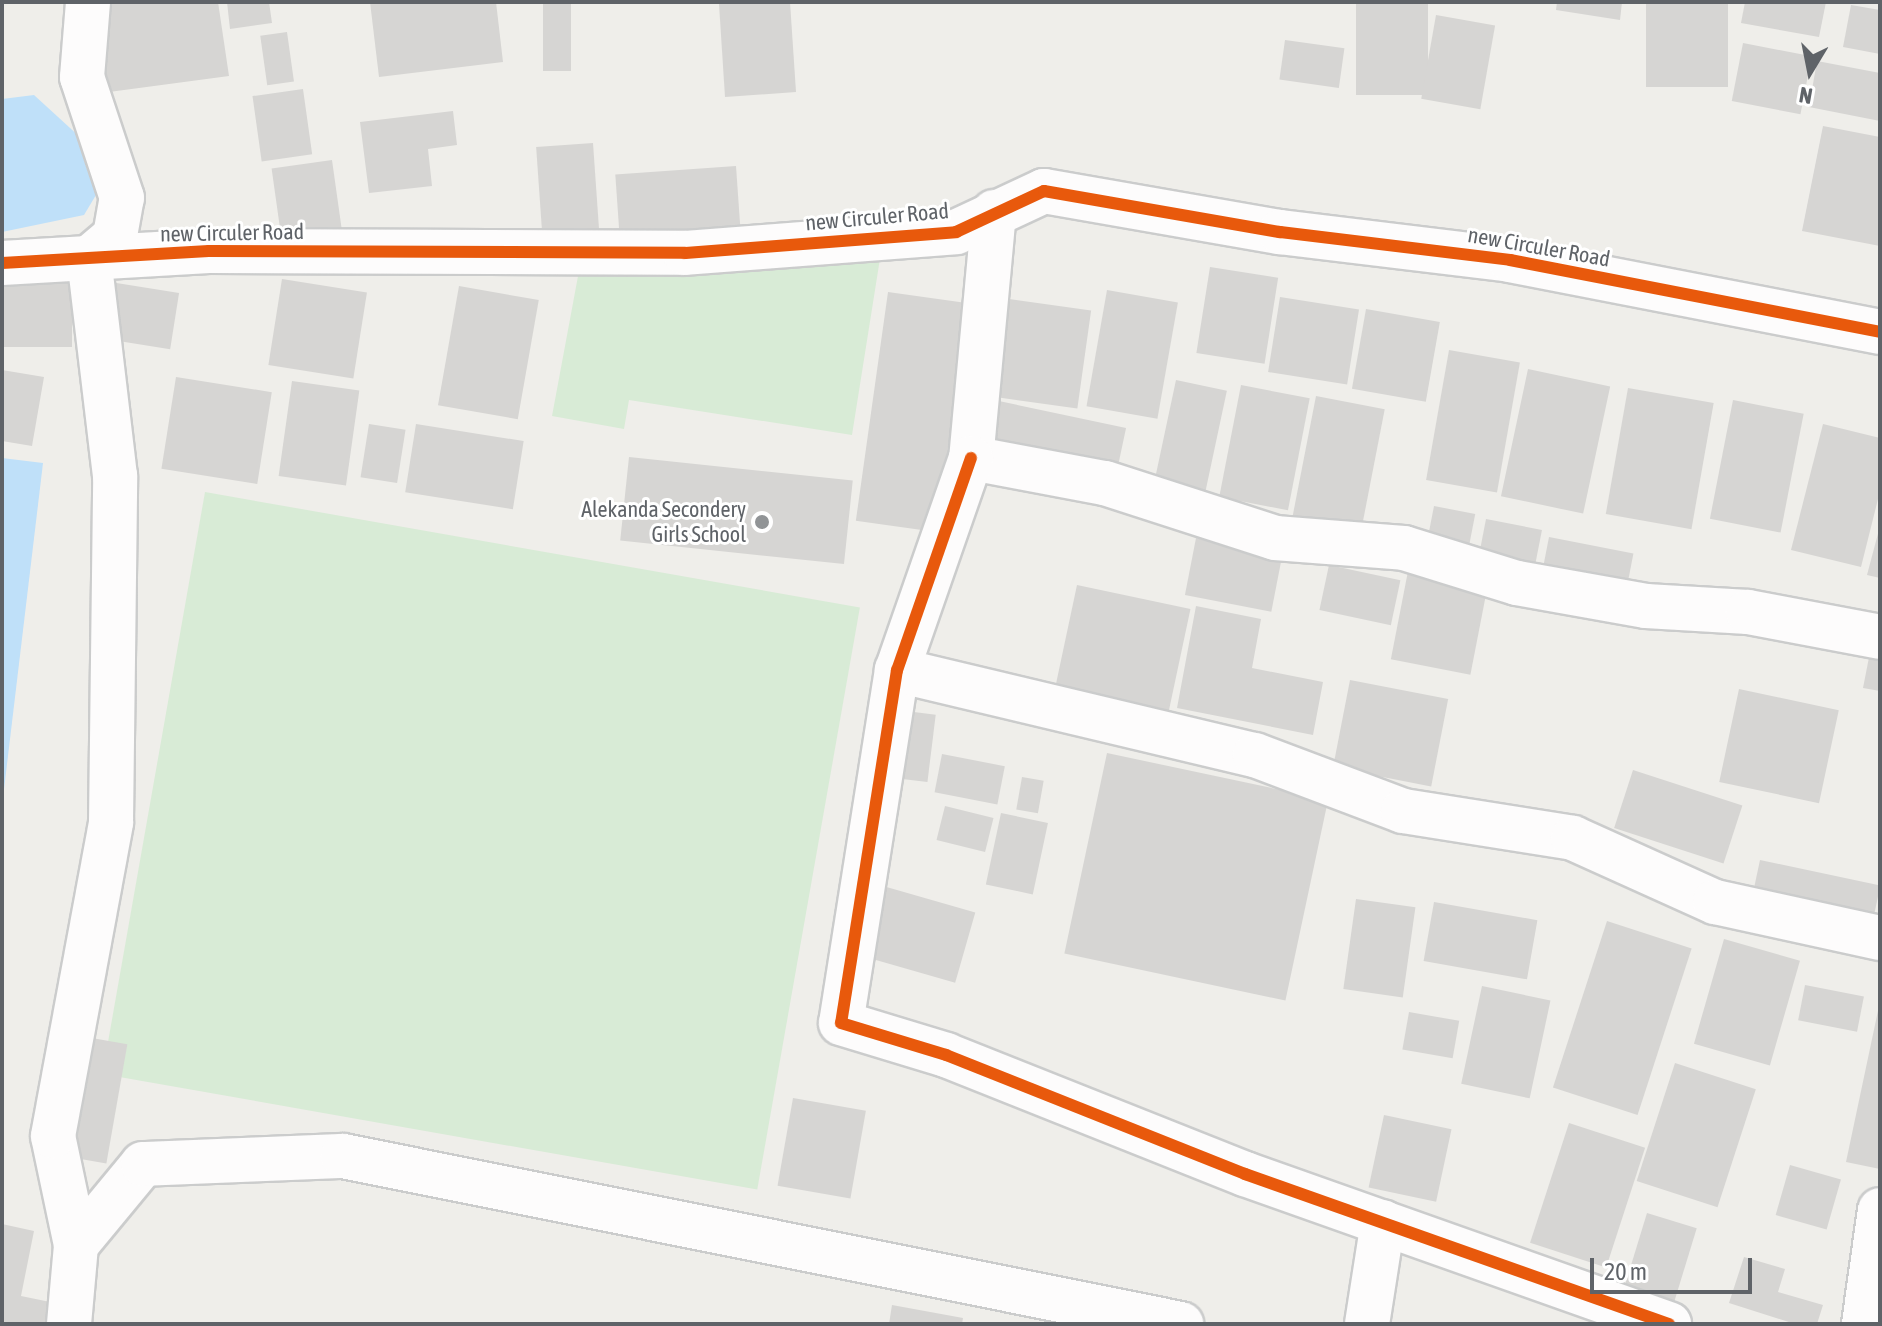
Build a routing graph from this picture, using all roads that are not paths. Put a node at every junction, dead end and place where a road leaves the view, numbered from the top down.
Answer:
1 (88, 2) edge
2 (994, 212) junction
3 (89, 258) junction
4 (2, 263) edge
5 (1880, 332) edge
6 (971, 458) junction
7 (1880, 637) edge
8 (897, 670) junction
9 (1880, 938) edge
10 (1880, 1210) edge
11 (1383, 1222) junction
12 (76, 1245) junction
13 (69, 1324) edge
14 (1181, 1324) edge
15 (1367, 1324) edge
16 (1669, 1324) edge
17 (1864, 1324) edge

1 - 3 street
2 - 3 street, new Circuler Road
2 - 5 street, new Circuler Road
2 - 6 street
3 - 4 street, new Circuler Road
3 - 12 street
6 - 7 street
6 - 8 street
8 - 9 street
8 - 11 street
10 - 17 street
11 - 15 street
11 - 16 street
12 - 13 street
12 - 14 street

